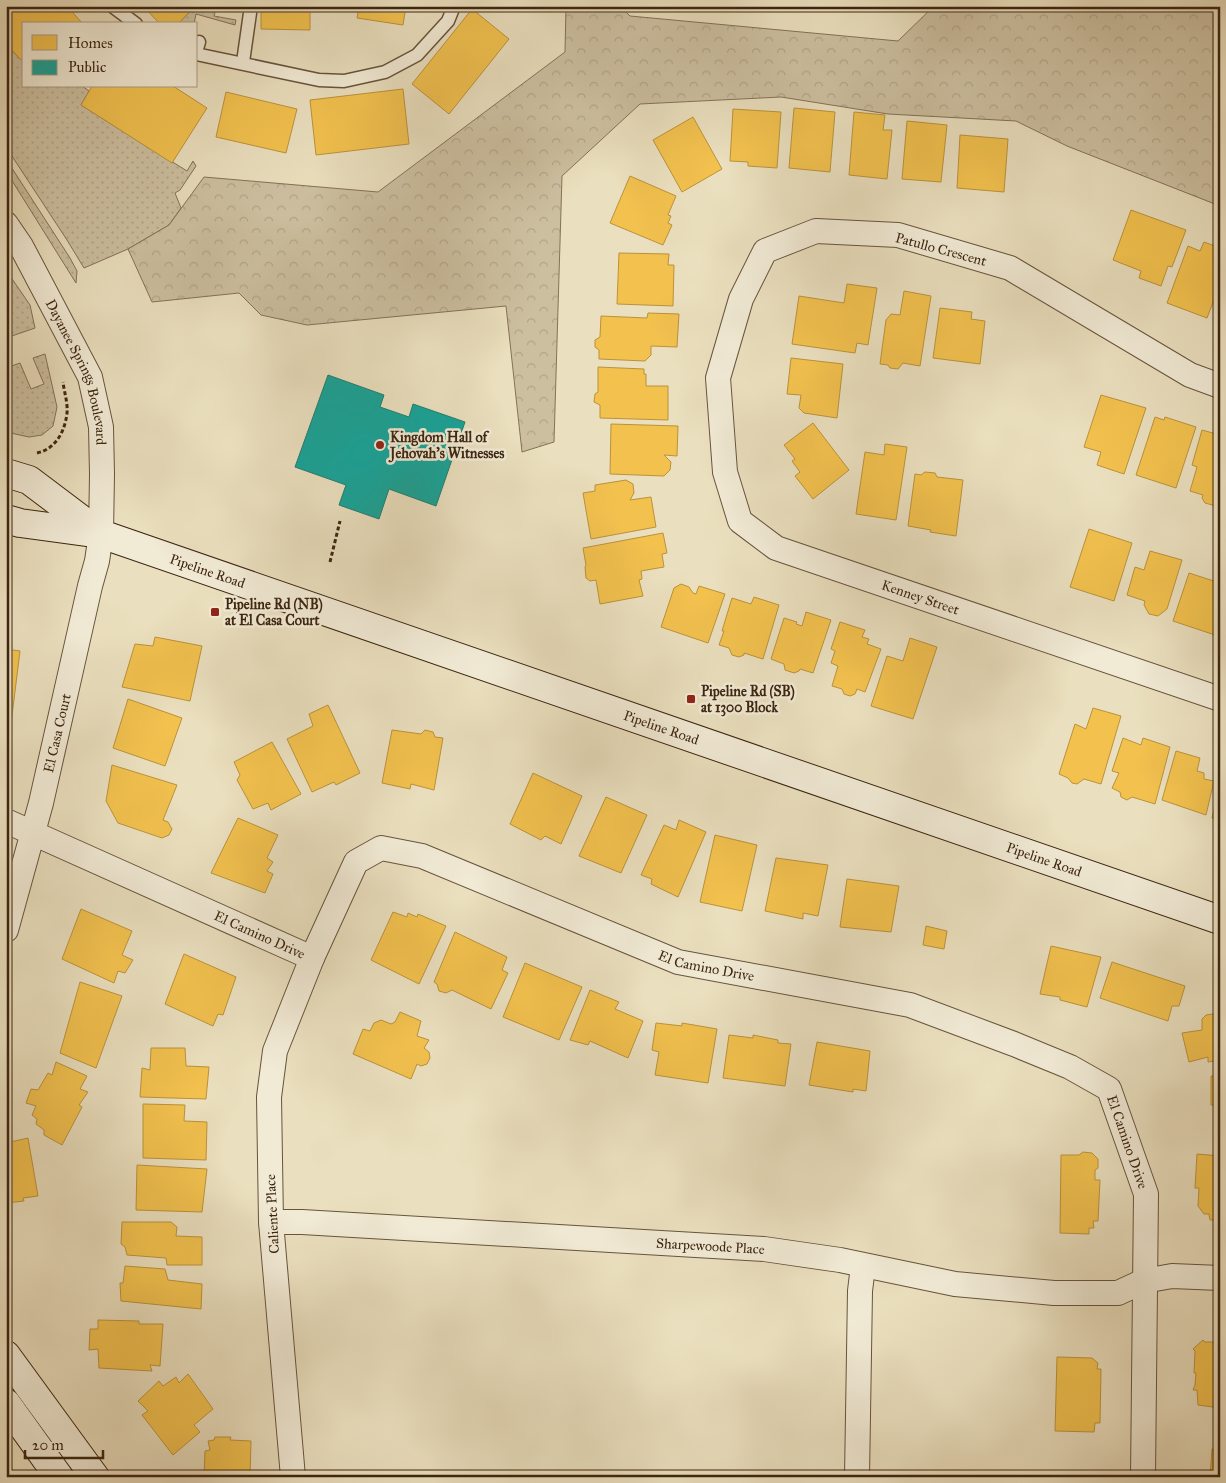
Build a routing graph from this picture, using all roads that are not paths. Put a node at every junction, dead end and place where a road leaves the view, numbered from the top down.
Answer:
1 (112, 6) edge
2 (251, 6) edge
3 (454, 6) edge
4 (133, 22) edge
5 (198, 49) edge
6 (243, 62) junction
7 (6, 224) edge
8 (1220, 386) edge
9 (721, 404) joint
10 (6, 473) edge
11 (6, 519) edge
12 (101, 534) junction
13 (1220, 699) edge
14 (6, 821) edge
15 (34, 834) junction
16 (1220, 920) edge
17 (6, 930) edge
18 (312, 958) junction
19 (271, 1222) junction
20 (862, 1266) junction
21 (1220, 1278) edge
22 (1144, 1281) junction
23 (6, 1355) edge
24 (6, 1403) edge
25 (60, 1477) edge
26 (95, 1477) edge
27 (293, 1477) edge
28 (858, 1477) edge
29 (1143, 1477) edge

1 - 4 lane
2 - 6 lane
3 - 6 lane
5 - 6 lane
7 - 12 street, Dayanee Springs Boulevard
8 - 9 street, Patullo Crescent
9 - 13 street, Kenney Street
10 - 12 main road, Pipeline Road
11 - 12 main road, Pipeline Road
12 - 15 street, El Casa Court
12 - 16 main road, Pipeline Road
14 - 15 street, El Camino Drive
15 - 17 street, El Casa Court
15 - 18 street, El Camino Drive
18 - 19 street, Caliente Place
18 - 22 street, El Camino Drive
19 - 20 street, Sharpewoode Place
19 - 27 street, Caliente Place
20 - 22 street, Sharpewoode Place
20 - 28 street
21 - 22 street, Sharpewoode Place
22 - 29 street, El Camino Drive
23 - 26 main road
24 - 25 main road

